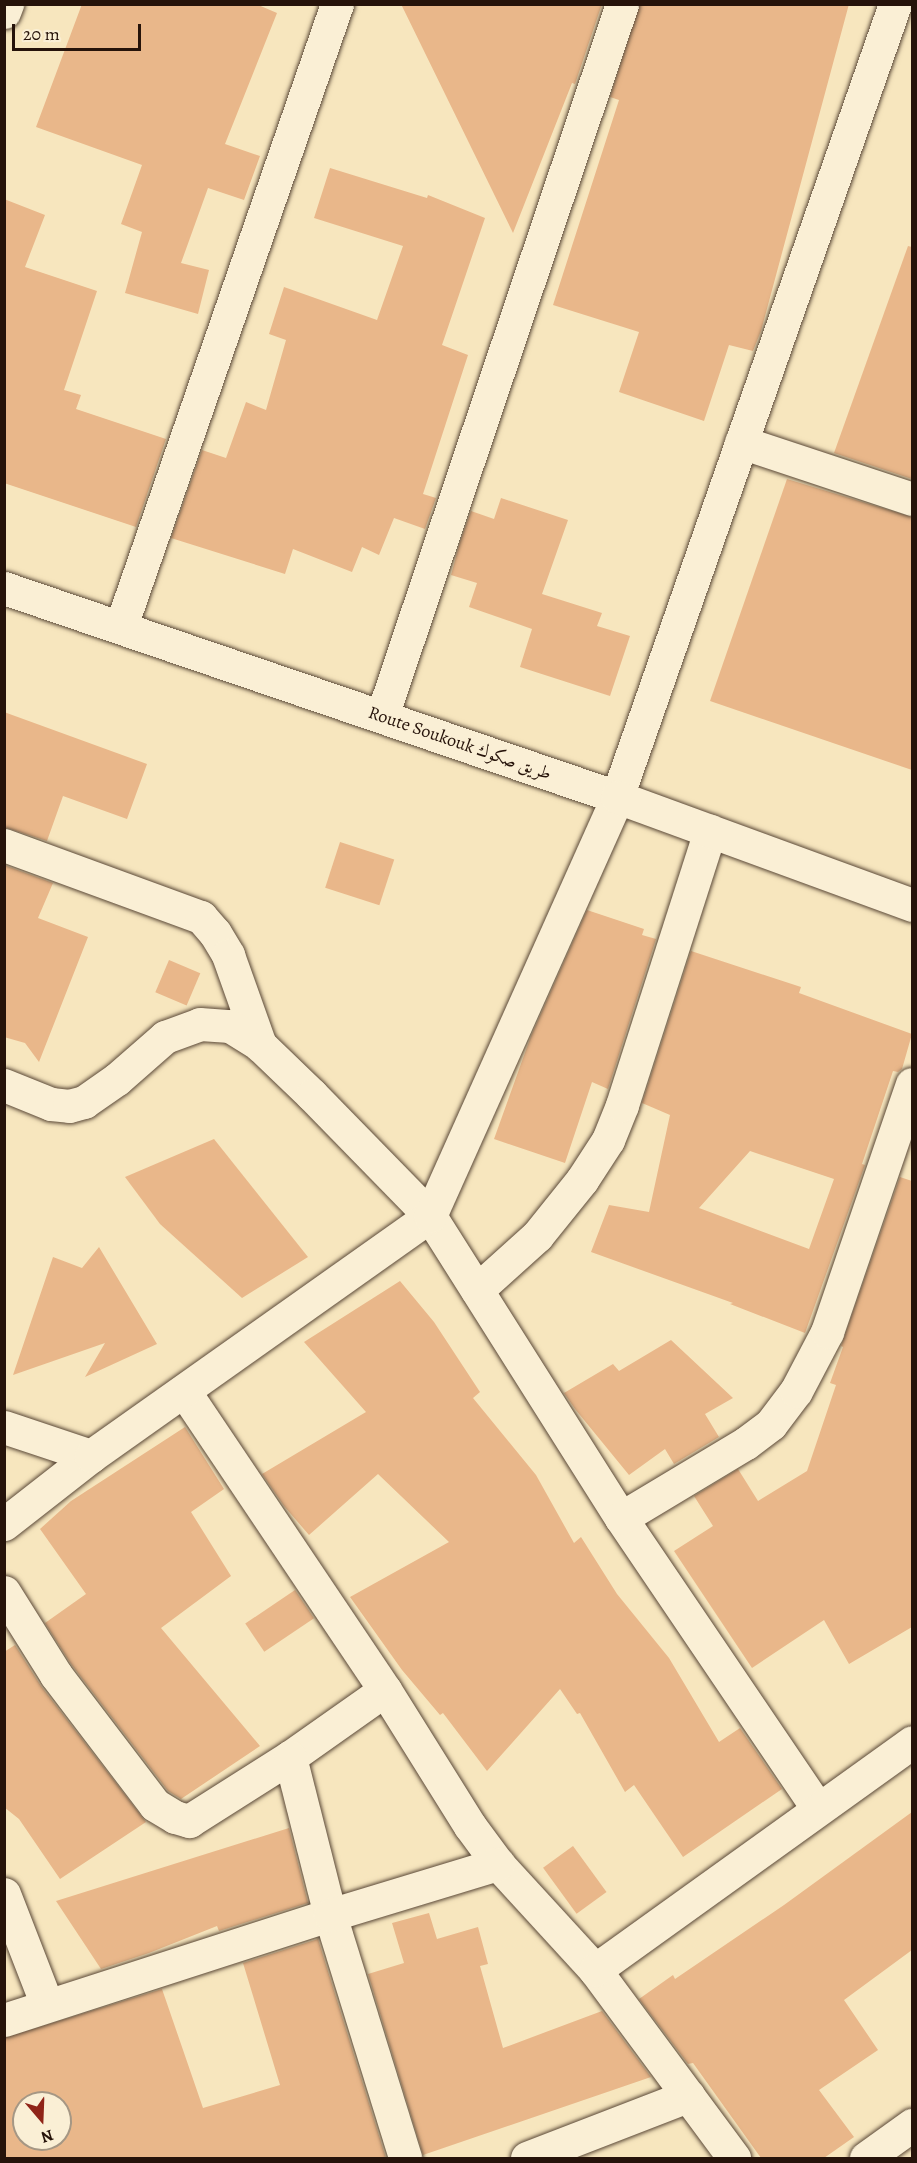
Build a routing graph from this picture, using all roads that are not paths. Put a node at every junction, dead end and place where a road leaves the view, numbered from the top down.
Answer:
1 (7, 4) edge
2 (337, 4) edge
3 (622, 4) edge
4 (895, 4) edge
5 (4, 12) edge
6 (741, 442) junction
7 (912, 499) edge
8 (4, 588) edge
9 (121, 626) junction
10 (382, 716) junction
11 (616, 798) junction
12 (710, 831) junction
13 (4, 844) edge
14 (912, 906) edge
15 (260, 1046) junction
16 (912, 1084) edge
17 (4, 1085) edge
18 (429, 1215) junction
19 (477, 1290) junction
20 (184, 1390) junction
21 (4, 1427) edge
22 (90, 1456) junction
23 (621, 1518) junction
24 (4, 1524) edge
25 (4, 1592) edge
26 (385, 1690) junction
27 (912, 1742) edge
28 (290, 1757) junction
29 (817, 1808) junction
30 (498, 1864) junction
31 (4, 1894) edge
32 (330, 1915) junction
33 (595, 1970) junction
34 (47, 2005) junction
35 (4, 2020) edge
36 (688, 2096) junction
37 (912, 2125) edge
38 (405, 2158) edge
39 (527, 2158) edge
40 (734, 2158) edge
41 (866, 2158) edge

1 - 5 street
2 - 9 street
3 - 10 street
4 - 6 street
6 - 7 street
6 - 11 street
8 - 9 street, Route Soukouk طريق صكوك
9 - 10 street, Route Soukouk طريق صكوك
10 - 11 street, Route Soukouk طريق صكوك
11 - 12 street, Route Soukouk طريق صكوك
11 - 18 street
12 - 14 street, Route Soukouk طريق صكوك
12 - 19 street
13 - 15 street
15 - 17 street
15 - 18 street
16 - 23 street
18 - 19 street
18 - 20 street
19 - 23 street
20 - 22 street
20 - 26 street
21 - 22 street
22 - 24 street
23 - 29 street
25 - 28 street
26 - 28 street
26 - 30 street
27 - 29 street
28 - 32 street
29 - 33 street
30 - 32 street
30 - 33 street
31 - 34 street
32 - 34 street
32 - 38 street
33 - 36 street
34 - 35 street
36 - 39 street
36 - 40 street
37 - 41 street

